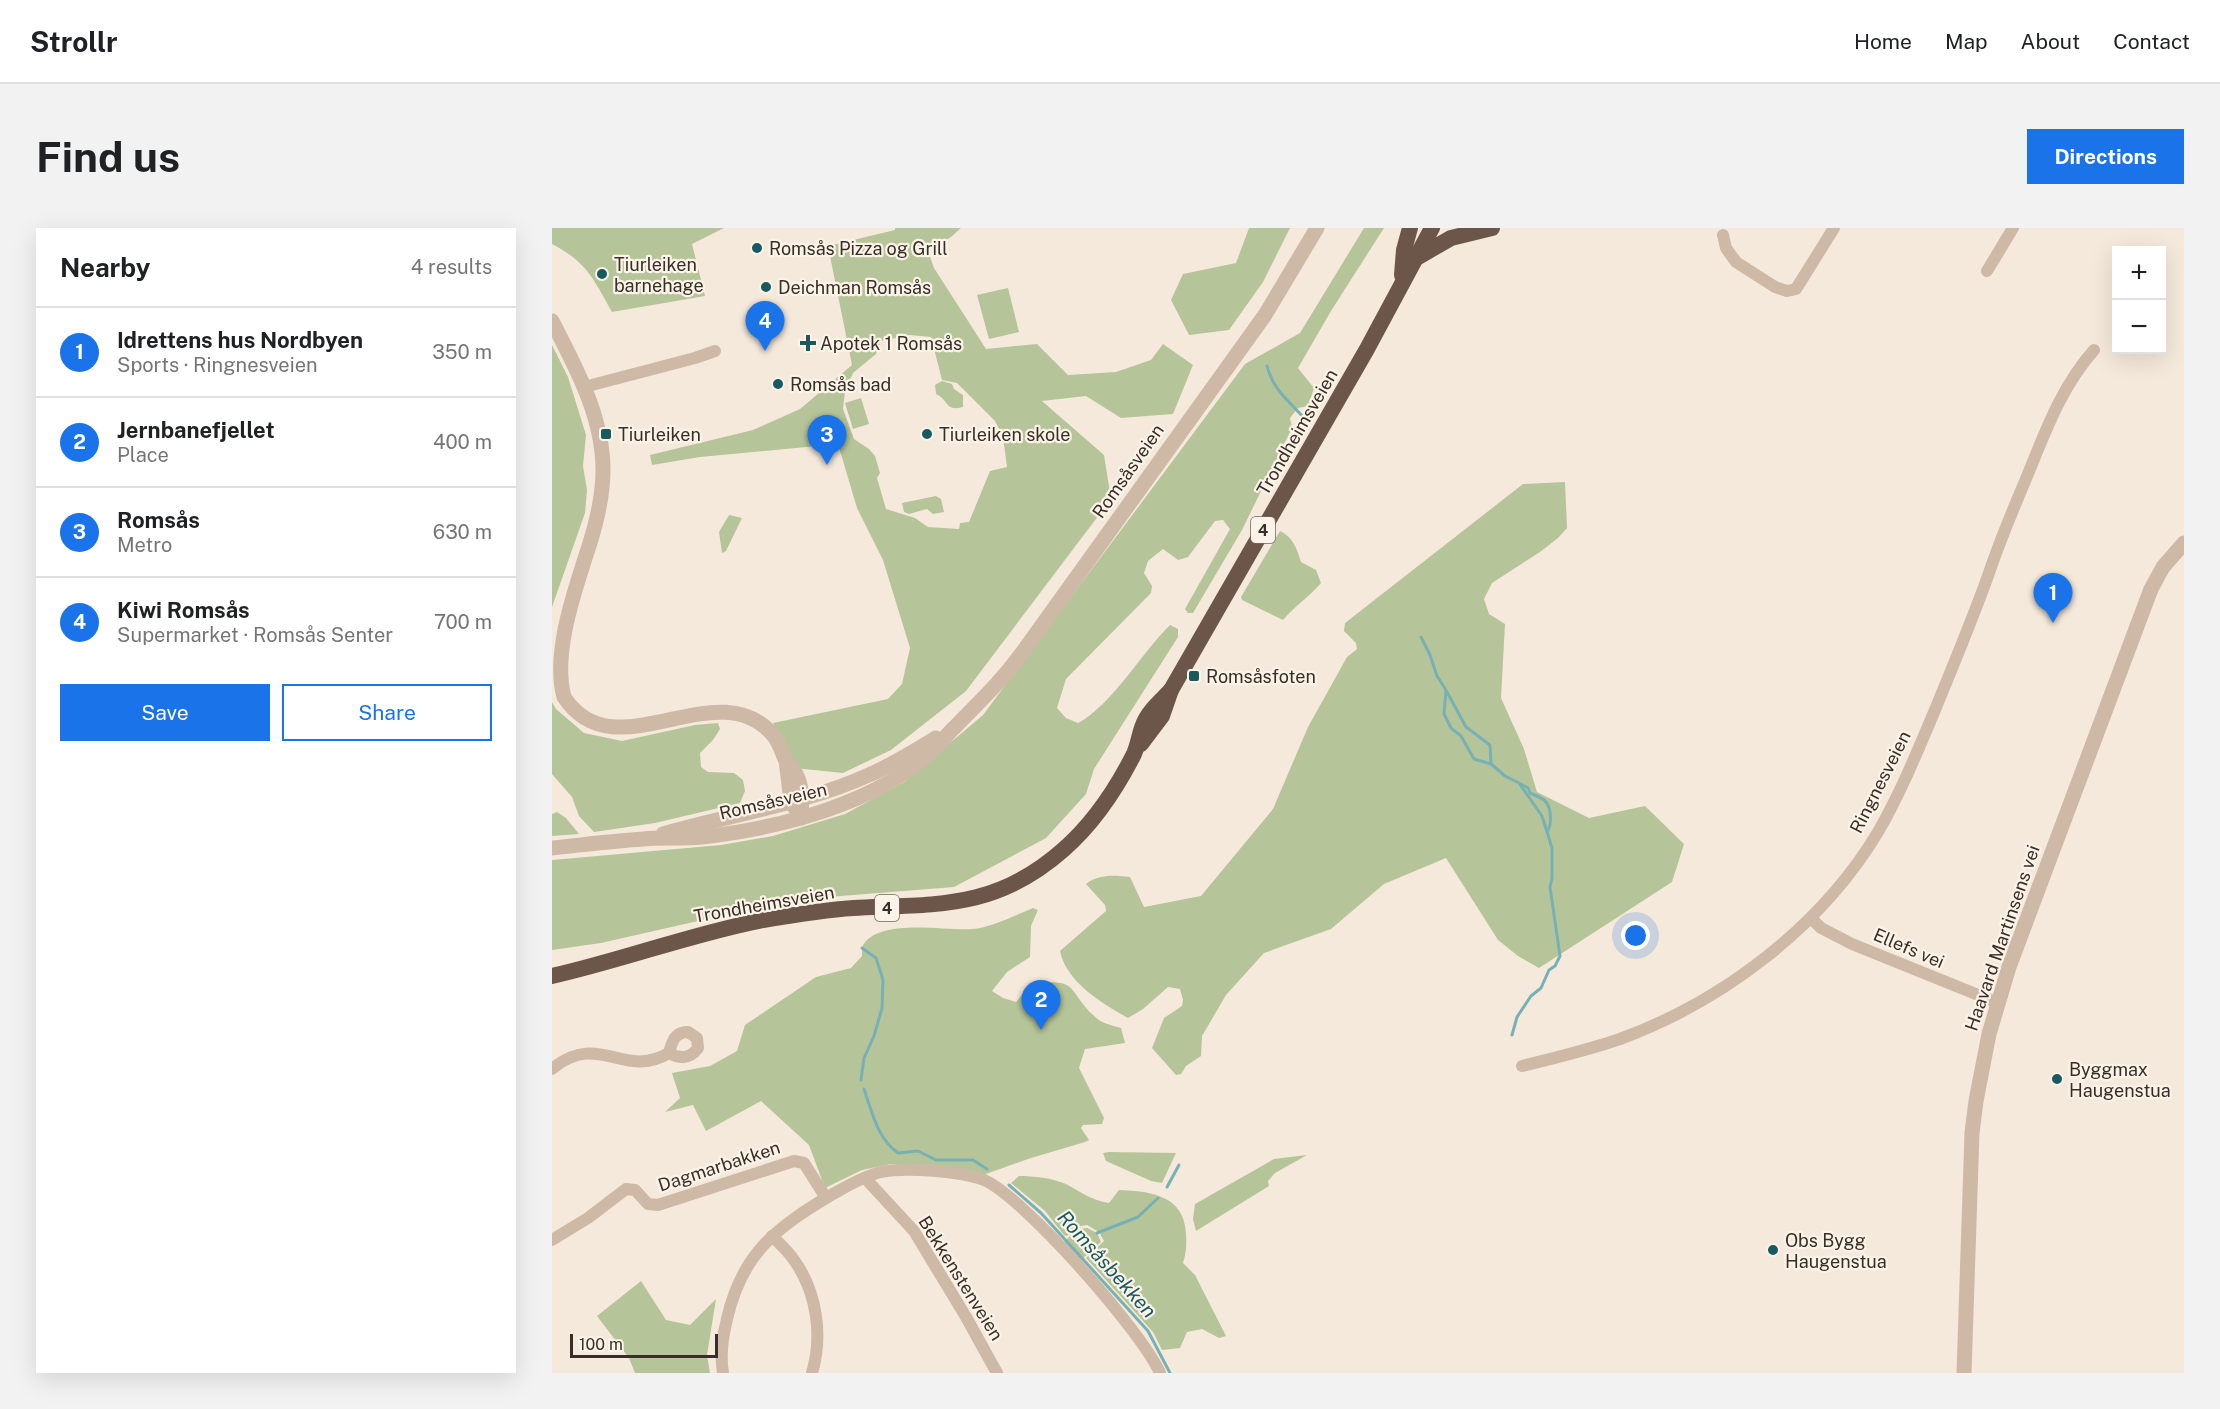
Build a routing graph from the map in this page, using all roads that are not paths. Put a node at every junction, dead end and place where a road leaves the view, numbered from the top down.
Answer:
1 (1317, 228) edge
2 (1410, 228) edge
3 (1421, 228) edge
4 (1432, 228) edge
5 (1492, 228) edge
6 (1834, 228) edge
7 (2013, 228) edge
8 (1723, 236) dead end
9 (1413, 261) junction
10 (1986, 271) dead end
11 (1401, 285) junction
12 (552, 321) edge
13 (2094, 350) dead end
14 (715, 351) dead end
15 (584, 387) junction
16 (2184, 543) edge
17 (956, 726) junction
18 (796, 799) junction
19 (801, 818) junction
20 (645, 839) junction
21 (552, 848) edge
22 (1811, 918) junction
23 (592, 967) junction
24 (552, 976) edge
25 (552, 985) edge
26 (1998, 1003) junction
27 (669, 1053) dead end
28 (1522, 1066) dead end
29 (552, 1069) edge
30 (865, 1178) junction
31 (826, 1198) junction
32 (772, 1236) junction
33 (552, 1240) edge
34 (723, 1373) edge
35 (812, 1373) edge
36 (997, 1373) edge
37 (1160, 1373) edge
38 (1964, 1373) edge

1 - 17 street, Romsåsveien
2 - 11 highway, Trondheimsveien / 4
3 - 9 highway
4 - 9 highway, Trondheimsveien / 4
5 - 9 highway
6 - 8 street
7 - 10 street
9 - 11 highway, Trondheimsveien / 4
11 - 23 highway, Trondheimsveien / 4
12 - 15 street
13 - 22 street, Ringnesveien
14 - 15 street
15 - 18 street
16 - 26 street, Haavard Martinsens vei
17 - 18 street, Romsåsveien
17 - 19 street, Romsåsveien
18 - 19 street
18 - 20 street, Romsåsveien
19 - 20 street, Romsåsveien
20 - 21 street, Romsåsveien
22 - 26 street, Ellefs vei
22 - 28 street, Ringnesveien
23 - 24 highway, Trondheimsveien / 4
23 - 25 highway, Trondheimsveien / 4
26 - 38 street, Haavard Martinsens vei
27 - 29 street
30 - 31 street
30 - 36 street, Bekkenstenveien
30 - 37 street
31 - 32 street
31 - 33 street, Dagmarbakken
32 - 34 street
32 - 35 street

